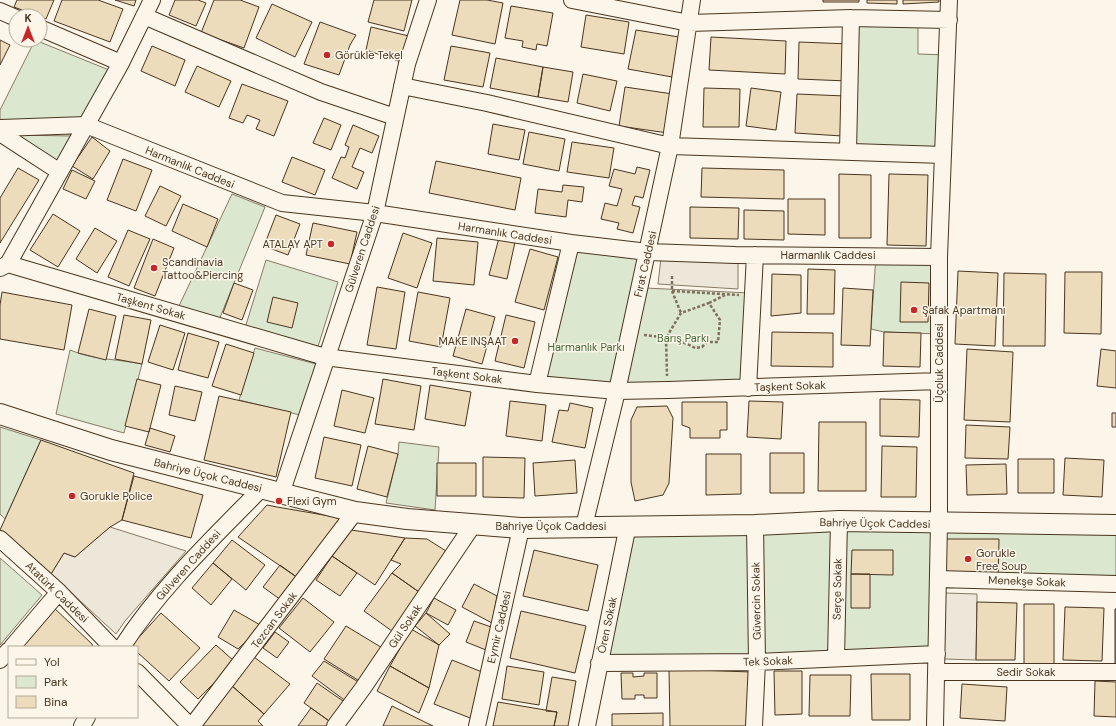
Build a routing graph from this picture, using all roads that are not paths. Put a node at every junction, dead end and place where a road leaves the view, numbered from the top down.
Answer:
1 (152, 0) edge
2 (428, 0) edge
3 (572, 0) edge
4 (692, 0) edge
5 (949, 0) edge
6 (144, 16) junction
7 (851, 18) junction
8 (949, 20) junction
9 (689, 23) junction
10 (48, 31) edge
11 (121, 63) junction
12 (402, 86) junction
13 (395, 117) junction
14 (86, 125) junction
15 (0, 128) edge
16 (0, 133) edge
17 (670, 146) junction
18 (848, 152) junction
19 (943, 154) junction
20 (60, 172) junction
21 (375, 213) junction
22 (571, 243) junction
23 (648, 252) junction
24 (755, 255) junction
25 (939, 257) junction
26 (4, 266) edge
27 (325, 357) junction
28 (939, 381) junction
29 (537, 384) junction
30 (748, 388) junction
31 (617, 390) junction
32 (0, 414) edge
33 (260, 489) junction
34 (281, 494) junction
35 (356, 512) junction
36 (839, 521) junction
37 (939, 523) junction
38 (1116, 524) edge
39 (472, 525) junction
40 (628, 525) junction
41 (755, 525) junction
42 (584, 526) junction
43 (521, 528) junction
44 (0, 540) edge
45 (938, 579) junction
46 (1116, 584) edge
47 (59, 592) junction
48 (13, 646) edge
49 (111, 646) edge
50 (123, 646) edge
51 (8, 651) edge
52 (937, 654) junction
53 (836, 658) junction
54 (0, 660) edge
55 (757, 662) junction
56 (599, 663) junction
57 (937, 672) junction
58 (1116, 672) edge
59 (138, 673) edge
60 (342, 723) edge
61 (191, 726) edge
62 (477, 726) edge
63 (587, 726) edge
64 (754, 726) edge
65 (935, 726) edge

1 - 6 street
2 - 12 street, Gülveren Caddesi
3 - 9 street
4 - 9 street, Fırat Caddesi
5 - 8 street, Üçoluk Caddesi
6 - 11 street
6 - 13 street
7 - 8 street
7 - 9 street
7 - 18 street
8 - 19 street, Üçoluk Caddesi
9 - 17 street, Fırat Caddesi
10 - 11 street
11 - 14 street
12 - 13 street, Gülveren Caddesi
12 - 17 street
13 - 21 street, Gülveren Caddesi
14 - 15 street
14 - 20 street
14 - 21 street, Harmanlık Caddesi
16 - 20 street
17 - 18 street
17 - 23 street, Fırat Caddesi
18 - 19 street
19 - 25 street, Üçoluk Caddesi
20 - 26 street
21 - 22 street, Harmanlık Caddesi
21 - 27 street, Gülveren Caddesi
22 - 23 street, Harmanlık Caddesi
22 - 29 street
23 - 24 street, Harmanlık Caddesi
23 - 31 street, Fırat Caddesi
24 - 25 street, Harmanlık Caddesi
24 - 30 street
25 - 28 street, Üçoluk Caddesi
26 - 27 street, Taşkent Sokak
27 - 29 street, Taşkent Sokak
27 - 34 street, Gülveren Caddesi
28 - 30 street, Taşkent Sokak
28 - 37 street, Üçoluk Caddesi
29 - 31 street, Taşkent Sokak
30 - 31 street, Taşkent Sokak
31 - 42 street, Fırat Caddesi
32 - 33 main road, Bahriye Üçok Caddesi
33 - 34 main road, Bahriye Üçok Caddesi
33 - 50 street, Gülveren Caddesi
34 - 35 main road, Bahriye Üçok Caddesi
35 - 39 main road, Bahriye Üçok Caddesi
35 - 61 street, Tezcan Sokak
36 - 37 main road, Bahriye Üçok Caddesi
36 - 41 main road, Bahriye Üçok Caddesi
36 - 53 street, Serçe Sokak
37 - 38 main road, Bahriye Üçok Caddesi
37 - 45 street, Üçoluk Caddesi
39 - 43 main road, Bahriye Üçok Caddesi
39 - 60 street, Gül Sokak
40 - 41 main road, Bahriye Üçok Caddesi
40 - 42 main road, Bahriye Üçok Caddesi
40 - 56 street, Ören Sokak
41 - 55 street, Güvercin Sokak
42 - 43 main road, Bahriye Üçok Caddesi
43 - 62 street, Eymir Caddesi
44 - 47 street, Atatürk Caddesi
45 - 46 street, Menekşe Sokak
45 - 52 street, Üçoluk Caddesi
47 - 48 street
47 - 49 street, Atatürk Caddesi
51 - 54 street
52 - 53 street, Tek Sokak
52 - 57 street, Üçoluk Caddesi
53 - 55 street, Tek Sokak
55 - 56 street, Tek Sokak
55 - 64 street, Güvercin Sokak
56 - 63 street, Ören Sokak
57 - 58 street, Sedir Sokak
57 - 65 street, Üçoluk Caddesi
59 - 61 street

